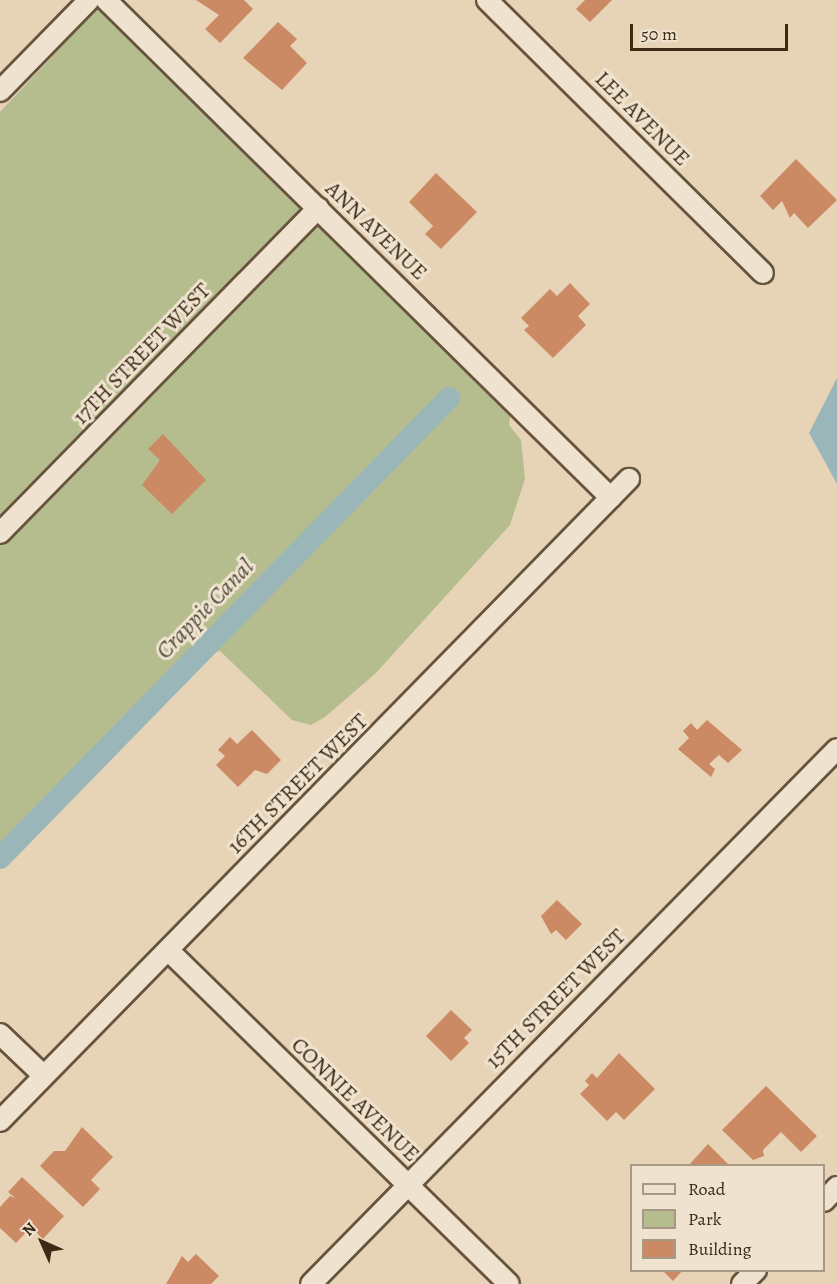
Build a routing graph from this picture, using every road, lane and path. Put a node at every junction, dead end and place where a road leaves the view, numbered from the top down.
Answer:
1 (89, 0) edge
2 (106, 0) edge
3 (487, 0) edge
4 (0, 91) edge
5 (318, 208) junction
6 (763, 273) dead end
7 (629, 479) dead end
8 (610, 498) junction
9 (0, 533) edge
10 (837, 749) edge
11 (168, 950) junction
12 (0, 1034) edge
13 (43, 1075) junction
14 (0, 1121) edge
15 (407, 1184) junction
16 (837, 1187) edge
17 (825, 1200) edge
18 (754, 1272) edge
19 (311, 1284) edge
20 (509, 1284) edge
21 (742, 1284) edge

1 - 4 street
2 - 5 street, ANN AVENUE
3 - 6 street, LEE AVENUE
5 - 8 street, ANN AVENUE
5 - 9 street, 17TH STREET WEST
7 - 8 street, 16TH STREET WEST
8 - 11 street, 16TH STREET WEST
10 - 15 street, 15TH STREET WEST
11 - 13 street, 16TH STREET WEST
11 - 15 street, CONNIE AVENUE
12 - 13 street
13 - 14 street, 16TH STREET WEST
15 - 19 street, 15TH STREET WEST
15 - 20 street, CONNIE AVENUE
16 - 17 street
18 - 21 street

